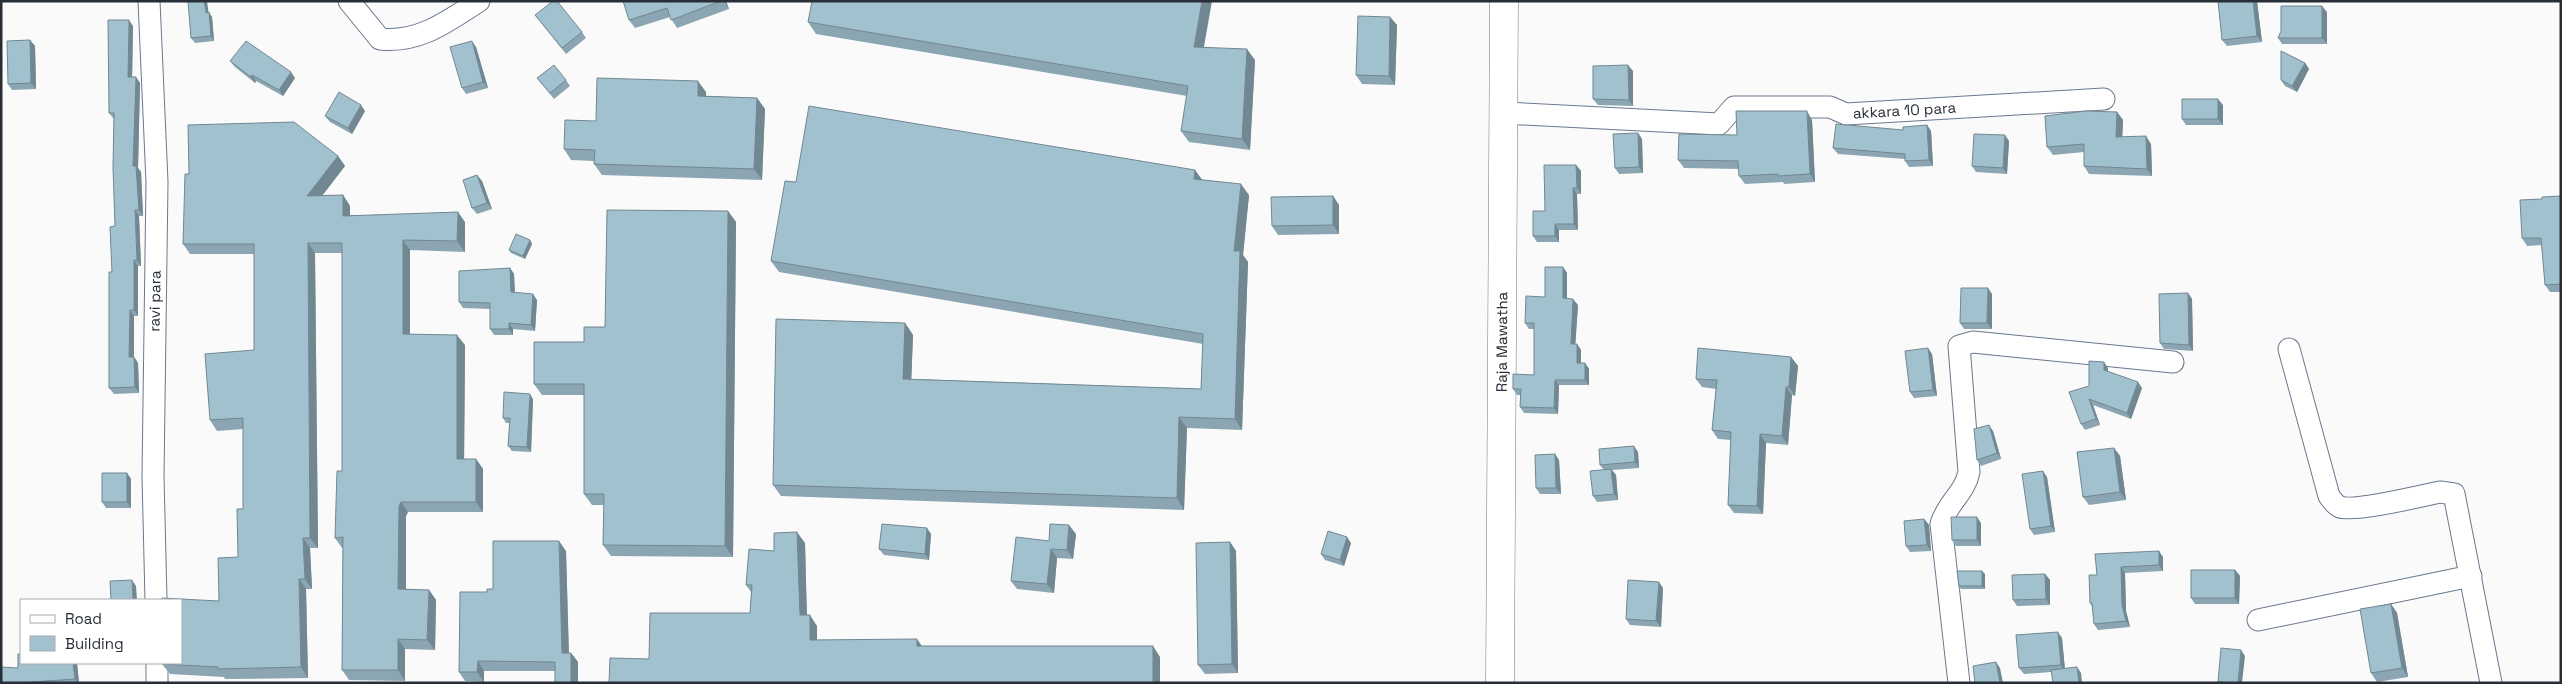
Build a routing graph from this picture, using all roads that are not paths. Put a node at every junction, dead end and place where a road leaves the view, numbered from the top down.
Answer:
1 (149, 1) edge
2 (349, 1) edge
3 (478, 1) edge
4 (1504, 1) edge
5 (2104, 99) dead end
6 (1504, 113) junction
7 (2289, 349) dead end
8 (2173, 362) dead end
9 (2471, 576) junction
10 (156, 599) edge
11 (2258, 620) dead end
12 (157, 664) edge
13 (158, 683) edge
14 (1500, 683) edge
15 (1959, 683) edge
16 (2491, 683) edge

1 - 10 street, ravi para
2 - 3 street
4 - 6 street, Raja Mawatha
5 - 6 street, akkara 10 para
6 - 14 street, Raja Mawatha
7 - 9 street
8 - 15 street
9 - 11 street
9 - 16 street
12 - 13 street

